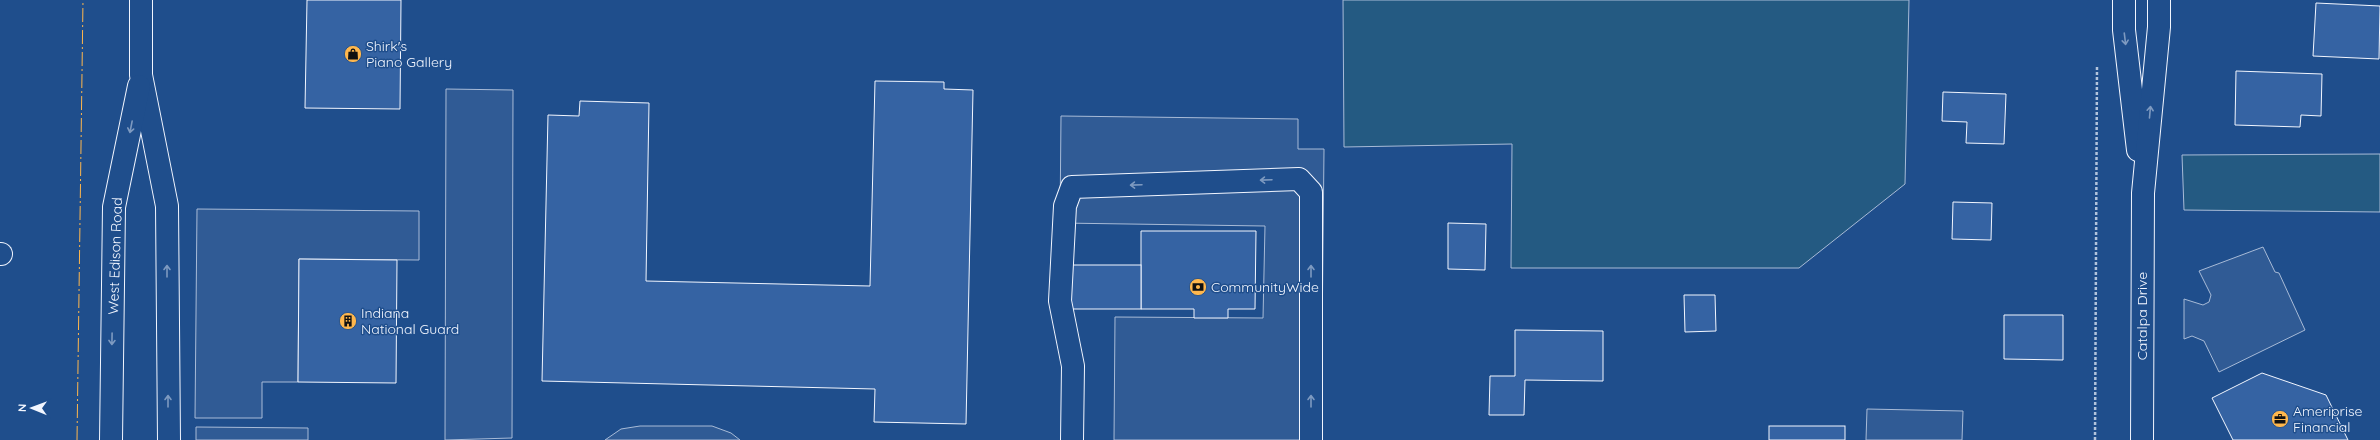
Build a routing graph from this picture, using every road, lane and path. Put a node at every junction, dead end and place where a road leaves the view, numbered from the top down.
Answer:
1 (141, 0) edge
2 (2124, 0) edge
3 (2159, 0) edge
4 (2097, 64) dead end
5 (141, 75) junction
6 (2143, 193) junction
7 (111, 440) edge
8 (168, 440) edge
9 (1072, 440) edge
10 (1311, 440) edge
11 (2095, 440) edge
12 (2142, 440) edge

1 - 5 main road, West Edison Road
2 -> 6 main road, Catalpa Drive
6 -> 3 main road, Catalpa Drive
4 - 11 path
5 -> 7 main road, West Edison Road
8 -> 5 main road, West Edison Road
6 - 12 main road, Catalpa Drive
10 -> 9 main road

